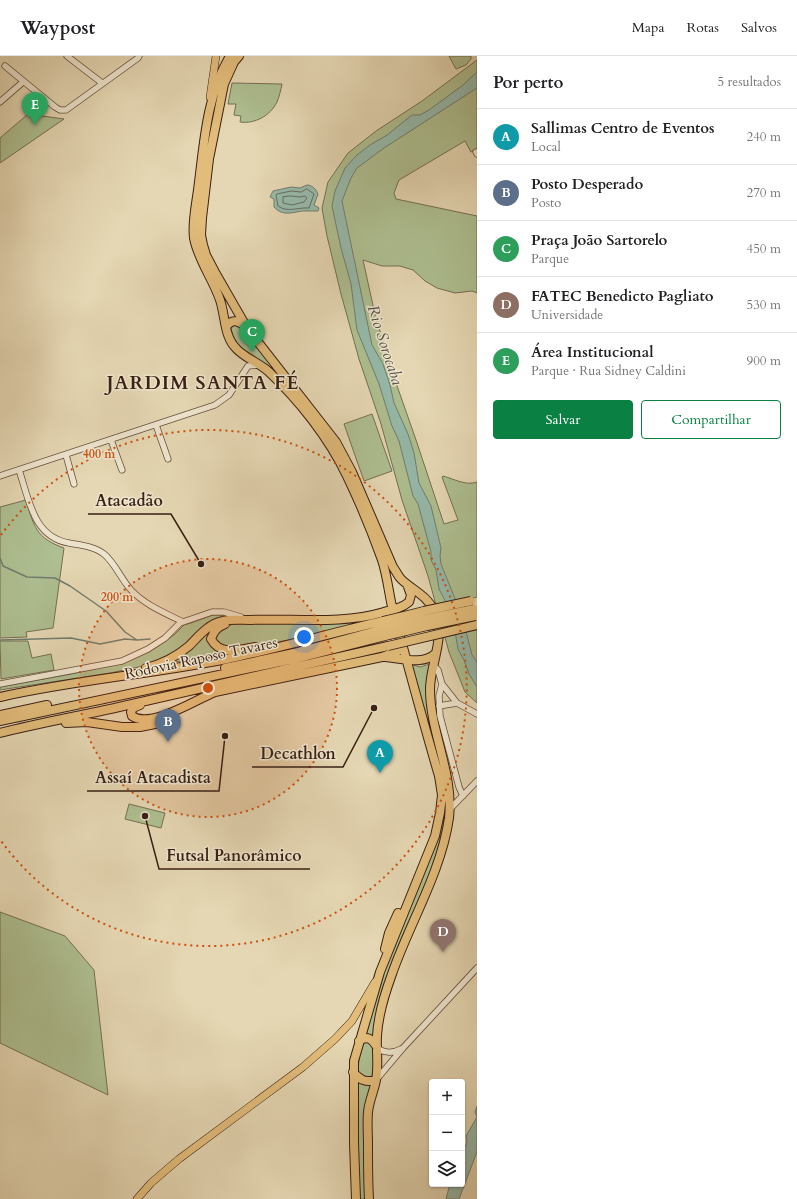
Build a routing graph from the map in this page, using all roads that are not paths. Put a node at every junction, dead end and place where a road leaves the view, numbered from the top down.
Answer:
1 (67, 56) edge
2 (139, 56) edge
3 (216, 56) edge
4 (230, 56) edge
5 (239, 56) edge
6 (3, 64) edge
7 (23, 82) junction
8 (102, 83) junction
9 (0, 102) edge
10 (206, 120) junction
11 (226, 327) junction
12 (247, 328) junction
13 (234, 346) junction
14 (267, 370) junction
15 (244, 371) junction
16 (156, 425) junction
17 (111, 440) junction
18 (66, 455) junction
19 (168, 459) dead end
20 (19, 470) junction
21 (122, 470) dead end
22 (0, 476) edge
23 (74, 484) dead end
24 (407, 583) junction
25 (390, 594) junction
26 (402, 607) junction
27 (475, 608) edge
28 (393, 610) junction
29 (255, 620) junction
30 (183, 622) junction
31 (385, 624) junction
32 (477, 626) edge
33 (306, 641) junction
34 (402, 644) junction
35 (436, 653) junction
36 (382, 657) junction
37 (394, 658) junction
38 (406, 659) junction
39 (433, 665) junction
40 (315, 672) junction
41 (104, 678) junction
42 (413, 683) junction
43 (0, 684) edge
44 (442, 684) junction
45 (199, 689) junction
46 (0, 697) edge
47 (457, 703) junction
48 (439, 706) junction
49 (30, 714) junction
50 (477, 714) edge
51 (0, 715) edge
52 (0, 721) edge
53 (38, 724) junction
54 (0, 725) edge
55 (0, 734) edge
56 (477, 781) edge
57 (463, 796) junction
58 (449, 810) junction
59 (435, 836) junction
60 (385, 961) junction
61 (477, 968) edge
62 (379, 975) junction
63 (359, 1041) junction
64 (377, 1047) junction
65 (403, 1048) junction
66 (353, 1072) junction
67 (376, 1080) junction
68 (137, 1199) edge
69 (356, 1199) edge
70 (369, 1199) edge

1 - 8 street
2 - 8 street
3 - 10 main road
4 - 10 highway
5 - 12 highway
6 - 7 street
7 - 8 street
7 - 9 street
10 - 11 highway
11 - 12 highway
11 - 13 highway
12 - 24 highway
13 - 14 highway
13 - 15 street
14 - 15 street
14 - 25 highway
15 - 16 street
16 - 17 street
16 - 19 street
17 - 18 street
17 - 21 street
18 - 20 street
18 - 23 street
20 - 22 street
20 - 30 street
24 - 26 highway
24 - 35 highway
25 - 26 highway
25 - 28 highway
25 - 31 highway
26 - 28 highway
27 - 31 highway, Rodovia Raposo Tavares, bridge
27 - 31 highway, Rodovia Raposo Tavares, bridge
28 - 31 highway
28 - 34 highway
29 - 30 street
29 - 31 highway
29 - 33 highway
29 - 41 highway
30 - 43 street
31 - 33 highway
31 - 49 highway, Rodovia Raposo Tavares
31 - 51 highway, Rodovia Raposo Tavares
32 - 45 highway, bridge
33 - 41 highway
34 - 36 highway
34 - 38 highway
35 - 38 highway
35 - 39 highway
36 - 37 highway
36 - 40 highway
37 - 38 highway
37 - 42 highway
38 - 42 highway
39 - 44 street
39 - 58 highway
40 - 45 highway
40 - 53 highway
41 - 46 highway
42 - 59 highway
44 - 47 street
44 - 48 street
45 - 53 highway
47 - 48 street
47 - 50 street
48 - 57 street
49 - 52 highway, Rodovia Raposo Tavares
49 - 54 highway
53 - 55 highway
56 - 57 street
57 - 58 street
58 - 64 highway
59 - 60 highway
59 - 60 highway
60 - 62 highway
61 - 65 street
62 - 63 highway
62 - 68 main road
63 - 64 highway
63 - 66 highway
64 - 65 street
64 - 67 highway
65 - 67 street
66 - 67 highway
66 - 69 highway
67 - 70 highway

